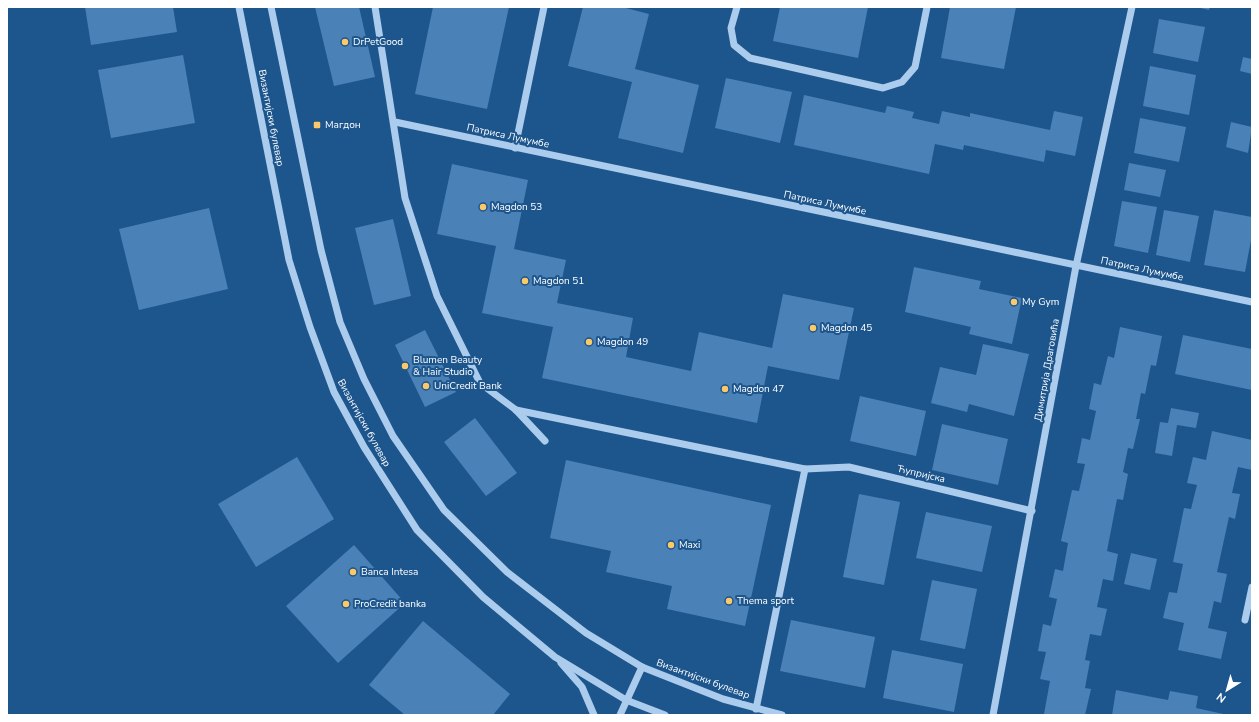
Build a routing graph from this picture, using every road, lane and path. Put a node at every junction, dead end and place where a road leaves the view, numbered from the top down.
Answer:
1 (239, 7) edge
2 (270, 7) edge
3 (375, 7) edge
4 (544, 7) edge
5 (737, 7) edge
6 (927, 7) edge
7 (1132, 7) edge
8 (395, 122) junction
9 (515, 148) junction
10 (1076, 266) junction
11 (1252, 302) edge
12 (516, 410) junction
13 (545, 441) dead end
14 (805, 469) junction
15 (1032, 511) junction
16 (1252, 587) edge
17 (1245, 620) dead end
18 (555, 657) junction
19 (642, 667) junction
20 (626, 700) junction
21 (756, 709) junction
22 (594, 715) edge
23 (620, 715) edge
24 (665, 715) edge
25 (782, 715) edge
26 (993, 715) edge

1 - 18 street, Византијски булевар
2 - 19 street, Византијски булевар
3 - 8 street
4 - 9 street
5 - 6 street
7 - 10 street, Димитрија Драговића
8 - 9 street, Патриса Лумумбе
8 - 12 street
9 - 10 street, Патриса Лумумбе
10 - 11 street, Патриса Лумумбе
10 - 15 street, Димитрија Драговића
12 - 13 street
12 - 14 street, Ћупријска
14 - 15 street, Ћупријска
14 - 21 street
15 - 26 street, Димитрија Драговића
16 - 17 street
18 - 20 street, Византијски булевар
18 - 22 street
19 - 20 street, Византијски булевар
19 - 21 street, Византијски булевар
20 - 23 street, Византијски булевар
20 - 24 street, Византијски булевар
21 - 25 street, Византијски булевар

